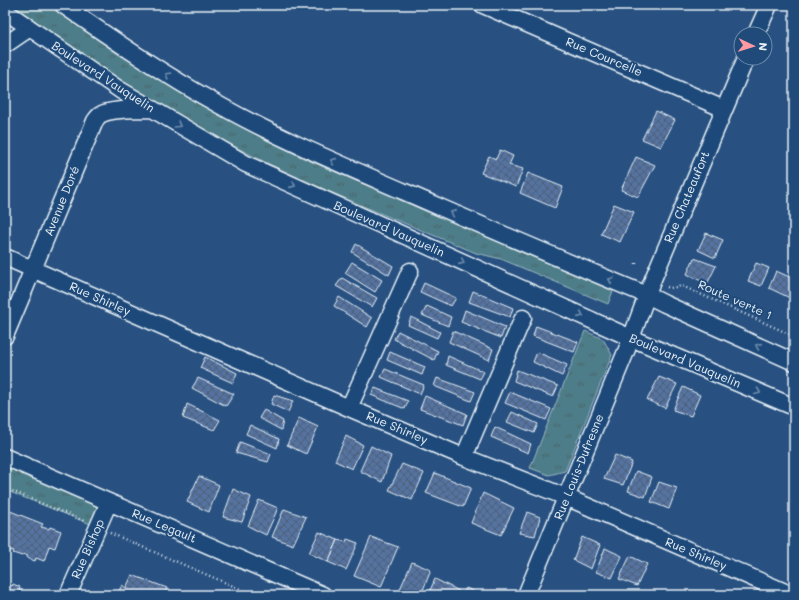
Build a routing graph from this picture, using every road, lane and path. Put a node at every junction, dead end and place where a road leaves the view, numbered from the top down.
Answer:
1 (63, 5) edge
2 (483, 5) edge
3 (768, 5) edge
4 (5, 11) edge
5 (759, 26) edge
6 (30, 28) junction
7 (5, 45) edge
8 (743, 66) edge
9 (151, 109) junction
10 (724, 109) junction
11 (5, 257) edge
12 (34, 270) junction
13 (410, 271) dead end
14 (667, 287) dead end
15 (647, 295) junction
16 (523, 318) dead end
17 (5, 336) edge
18 (794, 336) edge
19 (632, 338) junction
20 (794, 362) edge
21 (794, 407) edge
22 (349, 408) junction
23 (5, 457) edge
24 (464, 457) junction
25 (5, 488) edge
26 (566, 497) junction
27 (109, 502) junction
28 (98, 527) junction
29 (68, 595) edge
30 (254, 595) edge
31 (323, 595) edge
32 (526, 595) edge
33 (792, 595) edge

15 -> 1 street
2 - 10 street, Rue Courcelle
3 - 5 street
4 - 6 street, Boulevard Vauquelin
6 - 7 street
6 - 9 street, Boulevard Vauquelin
8 - 10 street, Rue Chateaufort
9 - 12 street, Avenue Doré
9 -> 19 street, Boulevard Vauquelin
10 - 15 street, Rue Chateaufort
11 - 12 street, Rue Shirley
12 - 17 street, Avenue Doré
12 - 22 street, Rue Shirley
13 - 22 street
14 - 18 path, Route verte 1
15 - 19 street, Rue Chateaufort
20 -> 15 street
16 - 24 street
19 -> 21 street, Boulevard Vauquelin
19 - 26 street, Rue Louis-Dufresne
22 - 24 street, Rue Shirley
23 - 27 street, Rue Legault
24 - 26 street, Rue Shirley
25 - 28 path
26 - 32 street, Rue Louis-Dufresne
26 - 33 street, Rue Shirley
27 - 28 street, Rue Bishop
27 - 31 street, Rue Legault
28 - 29 street, Rue Bishop
28 - 30 path

